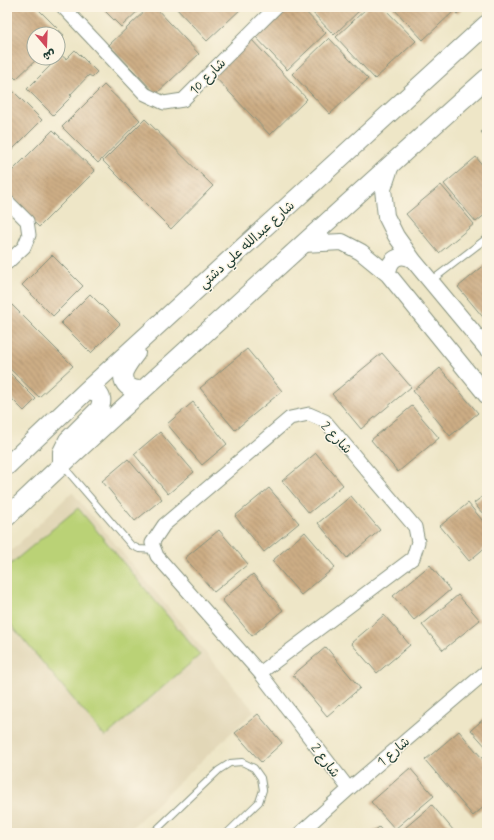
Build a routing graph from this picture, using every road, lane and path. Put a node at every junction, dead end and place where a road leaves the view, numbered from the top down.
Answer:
1 (63, 7) edge
2 (276, 7) edge
3 (487, 24) edge
4 (487, 78) edge
5 (391, 165) junction
6 (7, 201) edge
7 (487, 238) edge
8 (303, 244) junction
9 (413, 260) junction
10 (7, 263) edge
11 (388, 274) junction
12 (430, 281) junction
13 (155, 328) junction
14 (487, 349) edge
15 (142, 390) junction
16 (86, 391) junction
17 (487, 396) edge
18 (62, 464) junction
19 (7, 466) edge
20 (7, 517) edge
21 (155, 550) junction
22 (487, 671) edge
23 (260, 673) junction
24 (348, 789) junction
25 (154, 833) edge
26 (227, 833) edge
27 (300, 833) edge

1 - 2 street, شارع 10
3 - 13 main road, شارع عبدالله علي دشتي
4 - 5 main road
5 - 8 main road
5 - 9 street
6 - 10 street
7 - 12 lane
8 - 11 street
8 - 15 main road
9 - 11 street
9 - 12 street
11 - 17 street
12 - 14 street
13 - 15 main road
13 - 16 main road, شارع عبدالله علي دشتي
15 - 18 main road
16 - 18 main road
16 - 19 main road, شارع عبدالله علي دشتي
18 - 20 main road
18 - 21 lane
21 - 23 street, شارع 2
21 - 23 street, شارع 2
22 - 24 street, شارع 1
23 - 24 street, شارع 2
24 - 27 street, شارع 1
25 - 26 lane

